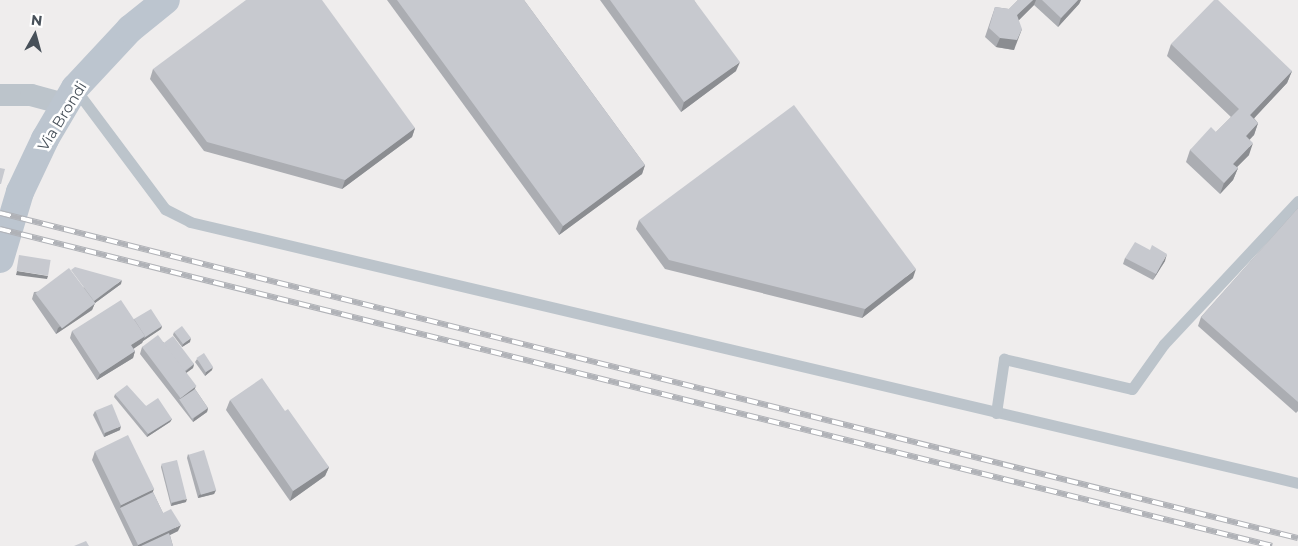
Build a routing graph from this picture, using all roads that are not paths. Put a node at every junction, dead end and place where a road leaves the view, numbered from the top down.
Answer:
1 (166, 0) edge
2 (0, 95) edge
3 (70, 96) junction
4 (1298, 201) edge
5 (0, 259) edge
6 (996, 413) junction
7 (1298, 483) edge

1 - 3 street, Via Brondi
2 - 3 street
3 - 5 street, Via Brondi
3 - 6 lane
4 - 6 lane
6 - 7 lane

